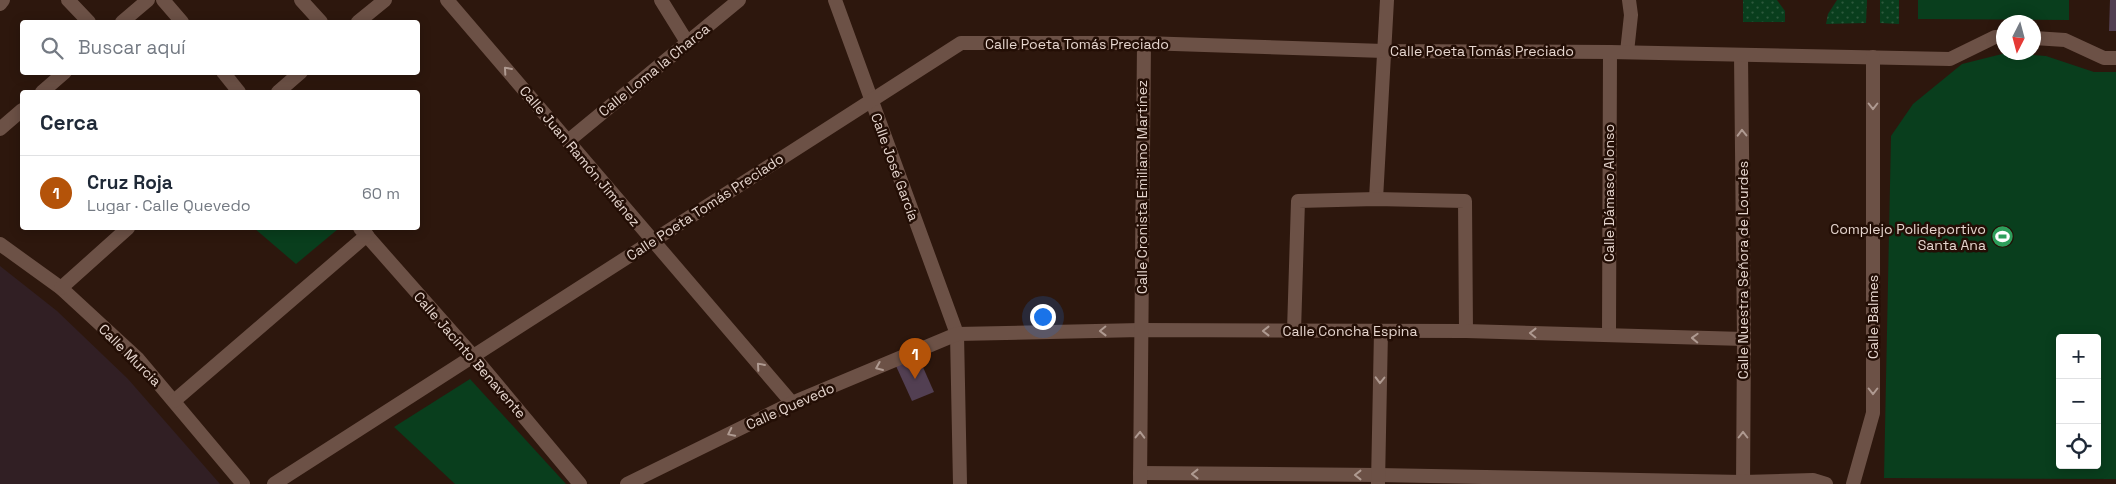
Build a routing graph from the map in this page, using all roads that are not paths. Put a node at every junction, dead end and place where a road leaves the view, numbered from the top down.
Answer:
1 (3, 0) edge
2 (68, 0) edge
3 (148, 0) edge
4 (163, 0) edge
5 (302, 0) edge
6 (385, 0) edge
7 (447, 0) edge
8 (661, 0) edge
9 (740, 0) edge
10 (836, 0) edge
11 (1387, 0) edge
12 (1629, 0) edge
13 (0, 4) edge
14 (87, 20) edge
15 (124, 20) edge
16 (180, 20) edge
17 (319, 20) edge
18 (360, 20) edge
19 (1996, 37) edge
20 (2041, 38) edge
21 (687, 42) junction
22 (1144, 43) junction
23 (1384, 51) junction
24 (1610, 52) junction
25 (1627, 52) junction
26 (1741, 55) junction
27 (1873, 57) junction
28 (2116, 58) edge
29 (62, 75) edge
30 (226, 75) edge
31 (298, 75) edge
32 (44, 90) edge
33 (238, 90) edge
34 (280, 90) edge
35 (871, 101) junction
36 (20, 112) edge
37 (0, 129) edge
38 (568, 141) junction
39 (1376, 199) junction
40 (126, 230) edge
41 (363, 232) edge
42 (652, 241) junction
43 (0, 244) edge
44 (60, 288) junction
45 (1141, 330) junction
46 (1294, 331) junction
47 (1381, 331) junction
48 (1466, 331) junction
49 (957, 334) junction
50 (1609, 334) junction
51 (1744, 339) junction
52 (473, 356) junction
53 (174, 401) junction
54 (792, 403) junction
55 (1140, 479) edge
56 (1378, 479) edge
57 (1743, 483) edge
58 (243, 484) edge
59 (274, 484) edge
60 (580, 484) edge
61 (627, 484) edge
62 (960, 484) edge
63 (1826, 484) edge
64 (1853, 484) edge

1 - 13 street
2 - 14 street
3 - 15 street
4 - 16 street
5 - 17 street
6 - 18 street
38 -> 7 street, Calle Juan Ramón Jiménez
8 - 21 street
9 - 21 street, Calle Loma la Charca
10 - 35 street, Calle José García
11 - 23 street
12 - 25 street
19 - 27 street, Calle Poeta Tomás Preciado
20 - 28 street
21 - 38 street, Calle Loma la Charca
22 - 23 street, Calle Poeta Tomás Preciado
22 - 35 street, Calle Poeta Tomás Preciado
22 - 45 street, Calle Cronista Emiliano Martínez
23 - 24 street, Calle Poeta Tomás Preciado
23 - 39 street
24 - 25 street, Calle Poeta Tomás Preciado
24 - 50 street, Calle Dámaso Alonso
25 - 26 street, Calle Poeta Tomás Preciado
26 - 27 street, Calle Poeta Tomás Preciado
51 -> 26 street, Calle Nuestra Señora de Lourdes
27 -> 64 street, Calle Balmes
29 - 32 street
30 - 33 street
31 - 34 street
35 - 42 street, Calle Poeta Tomás Preciado
35 - 49 street, Calle José García
36 - 37 street
38 - 42 street, Calle Juan Ramón Jiménez
39 - 46 street
39 - 48 street
40 - 44 street
41 - 52 street, Calle Jacinto Benavente
41 - 53 street
42 - 52 street, Calle Poeta Tomás Preciado
54 -> 42 street, Calle Juan Ramón Jiménez
43 - 44 street, Calle Murcia
44 - 53 street, Calle Murcia
46 -> 45 street, Calle Concha Espina
45 -> 49 street, Calle Concha Espina
55 -> 45 street, Calle Cronista Emiliano Martínez
46 - 47 street, Calle Concha Espina
47 - 48 street, Calle Concha Espina
47 -> 56 street
50 -> 48 street, Calle Concha Espina
49 -> 54 street, Calle Quevedo
49 - 62 street, Calle José García
51 -> 50 street, Calle Concha Espina
57 -> 51 street, Calle Nuestra Señora de Lourdes
52 - 59 street, Calle Poeta Tomás Preciado
52 - 60 street, Calle Jacinto Benavente
53 - 58 street, Calle Murcia
54 -> 61 street, Calle Quevedo
56 -> 55 street
56 - 57 street
57 - 63 street

